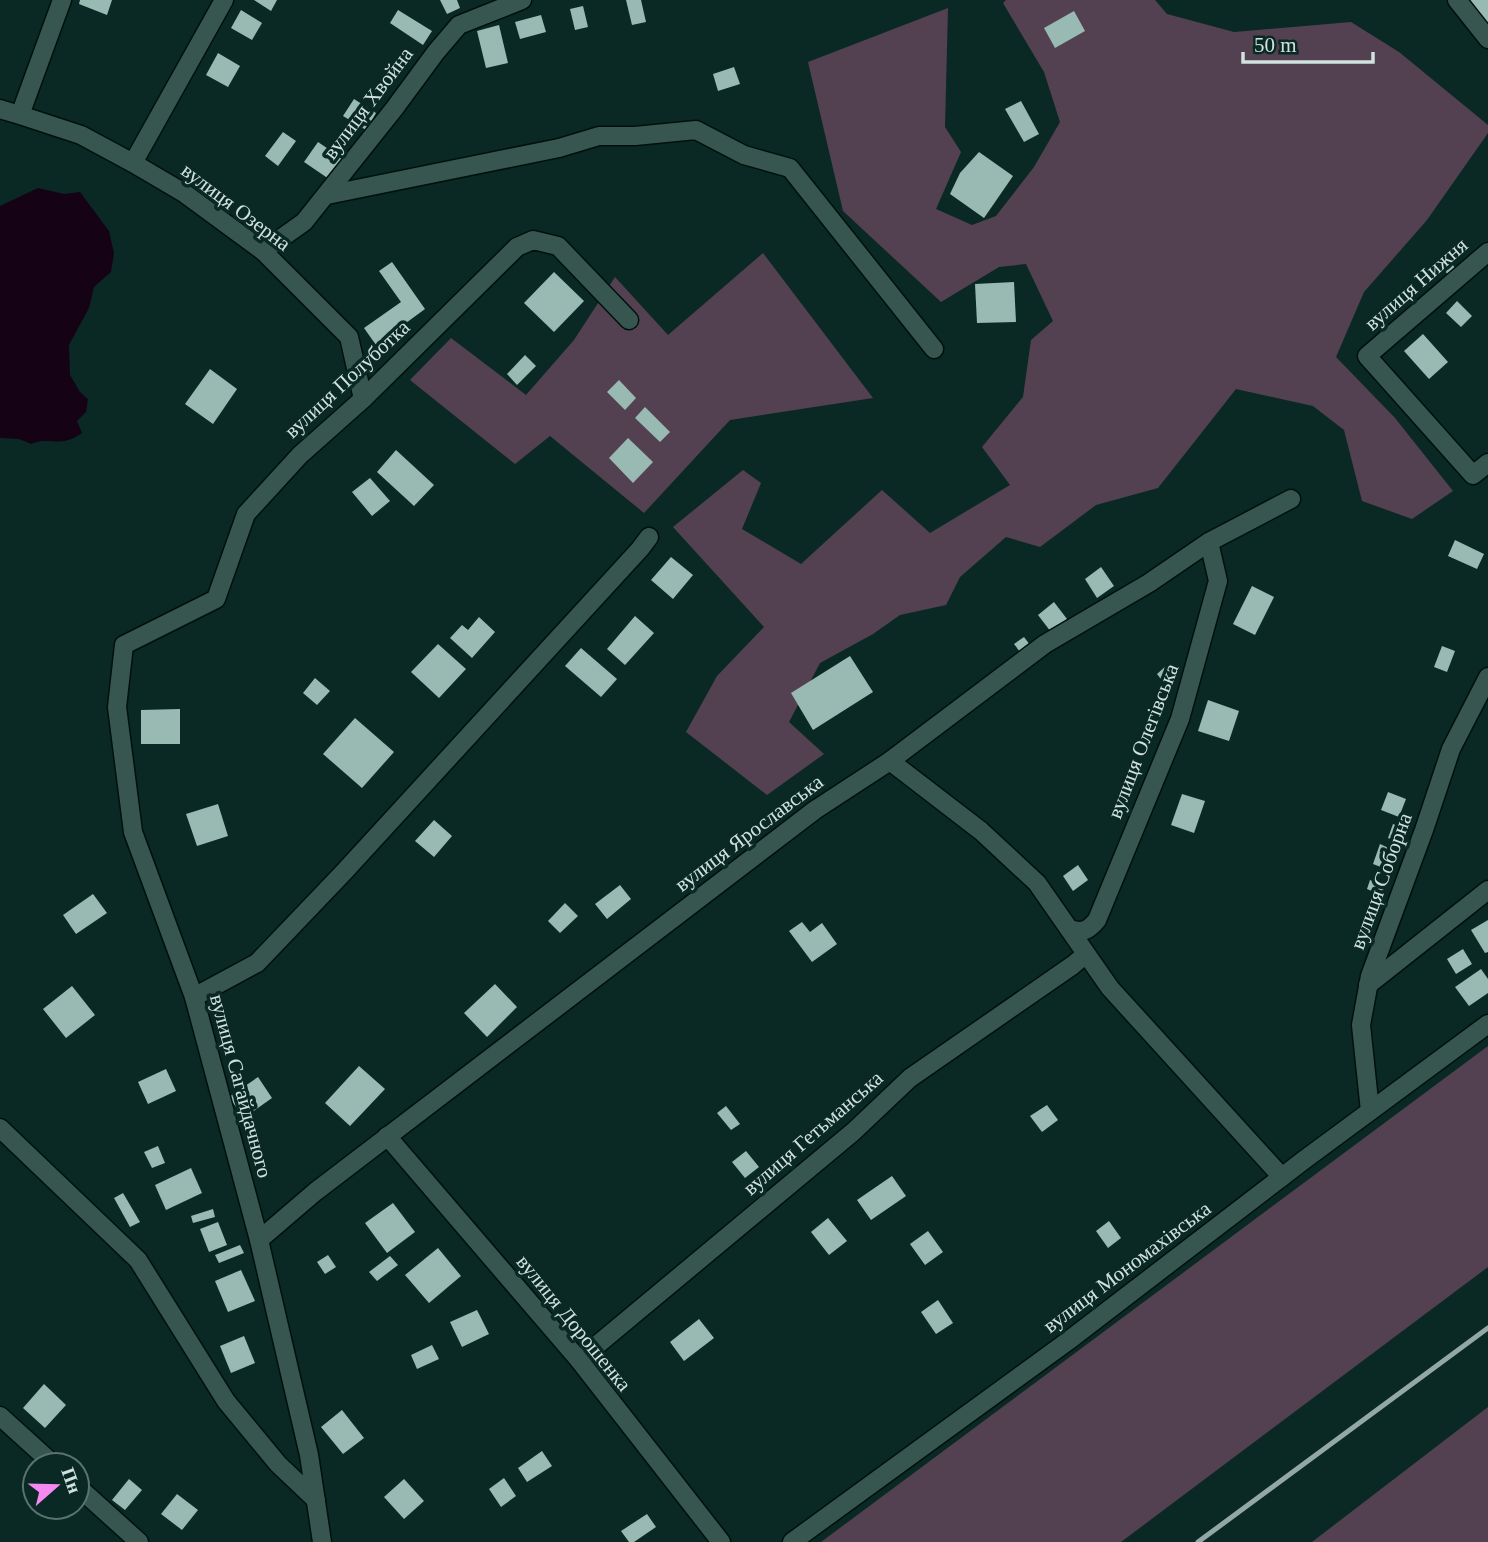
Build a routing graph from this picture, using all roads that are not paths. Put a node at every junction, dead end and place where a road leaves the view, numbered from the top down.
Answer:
1 (224, 0) edge
2 (522, 0) edge
3 (1457, 0) edge
4 (58, 1) edge
5 (1488, 39) edge
6 (0, 109) edge
7 (20, 115) junction
8 (133, 163) junction
9 (327, 195) junction
10 (263, 251) junction
11 (1488, 252) edge
12 (629, 320) dead end
13 (934, 349) dead end
14 (363, 399) junction
15 (1488, 463) edge
16 (1291, 499) dead end
17 (649, 537) dead end
18 (1209, 542) junction
19 (124, 645) joint
20 (1488, 677) edge
21 (890, 761) junction
22 (1488, 890) edge
23 (1069, 929) junction
24 (1086, 954) junction
25 (1368, 985) junction
26 (194, 997) junction
27 (1488, 1024) edge
28 (1370, 1111) junction
29 (0, 1128) edge
30 (387, 1136) junction
31 (1282, 1177) junction
32 (259, 1240) junction
33 (579, 1360) junction
34 (0, 1416) edge
35 (39, 1451) edge
36 (91, 1499) edge
37 (316, 1500) junction
38 (139, 1542) edge
39 (322, 1542) edge
40 (721, 1542) edge
41 (792, 1542) edge

1 - 8 street
2 - 9 street, вулиця Хвойна
3 - 5 street
4 - 7 street
6 - 7 street, вулиця Озерна
7 - 8 street, вулиця Озерна
8 - 10 street, вулиця Озерна
9 - 10 street, вулиця Хвойна
9 - 13 street
10 - 14 street, вулиця Озерна
11 - 15 street, вулиця Нижня
12 - 14 street, вулиця Полуботка
14 - 19 street, вулиця Полуботка
16 - 18 street, вулиця Ярославська
17 - 26 street
18 - 21 street, вулиця Ярославська
18 - 23 street, вулиця Олегівська
19 - 26 street, вулиця Сагайдачного
20 - 25 street, вулиця Соборна
21 - 23 street
21 - 30 street, вулиця Ярославська
22 - 25 street
23 - 24 street
24 - 31 street
24 - 33 street, вулиця Гетьманська
25 - 28 street, вулиця Соборна
26 - 32 street, вулиця Сагайдачного
27 - 28 street, вулиця Мономахівська
28 - 31 street, вулиця Мономахівська
29 - 37 street
30 - 32 street, вулиця Ярославська
30 - 33 street, вулиця Дорошенка
31 - 41 street, вулиця Мономахівська
32 - 37 street, вулиця Сагайдачного
33 - 40 street, вулиця Дорошенка
34 - 35 street
36 - 38 street
37 - 39 street, вулиця Сагайдачного

